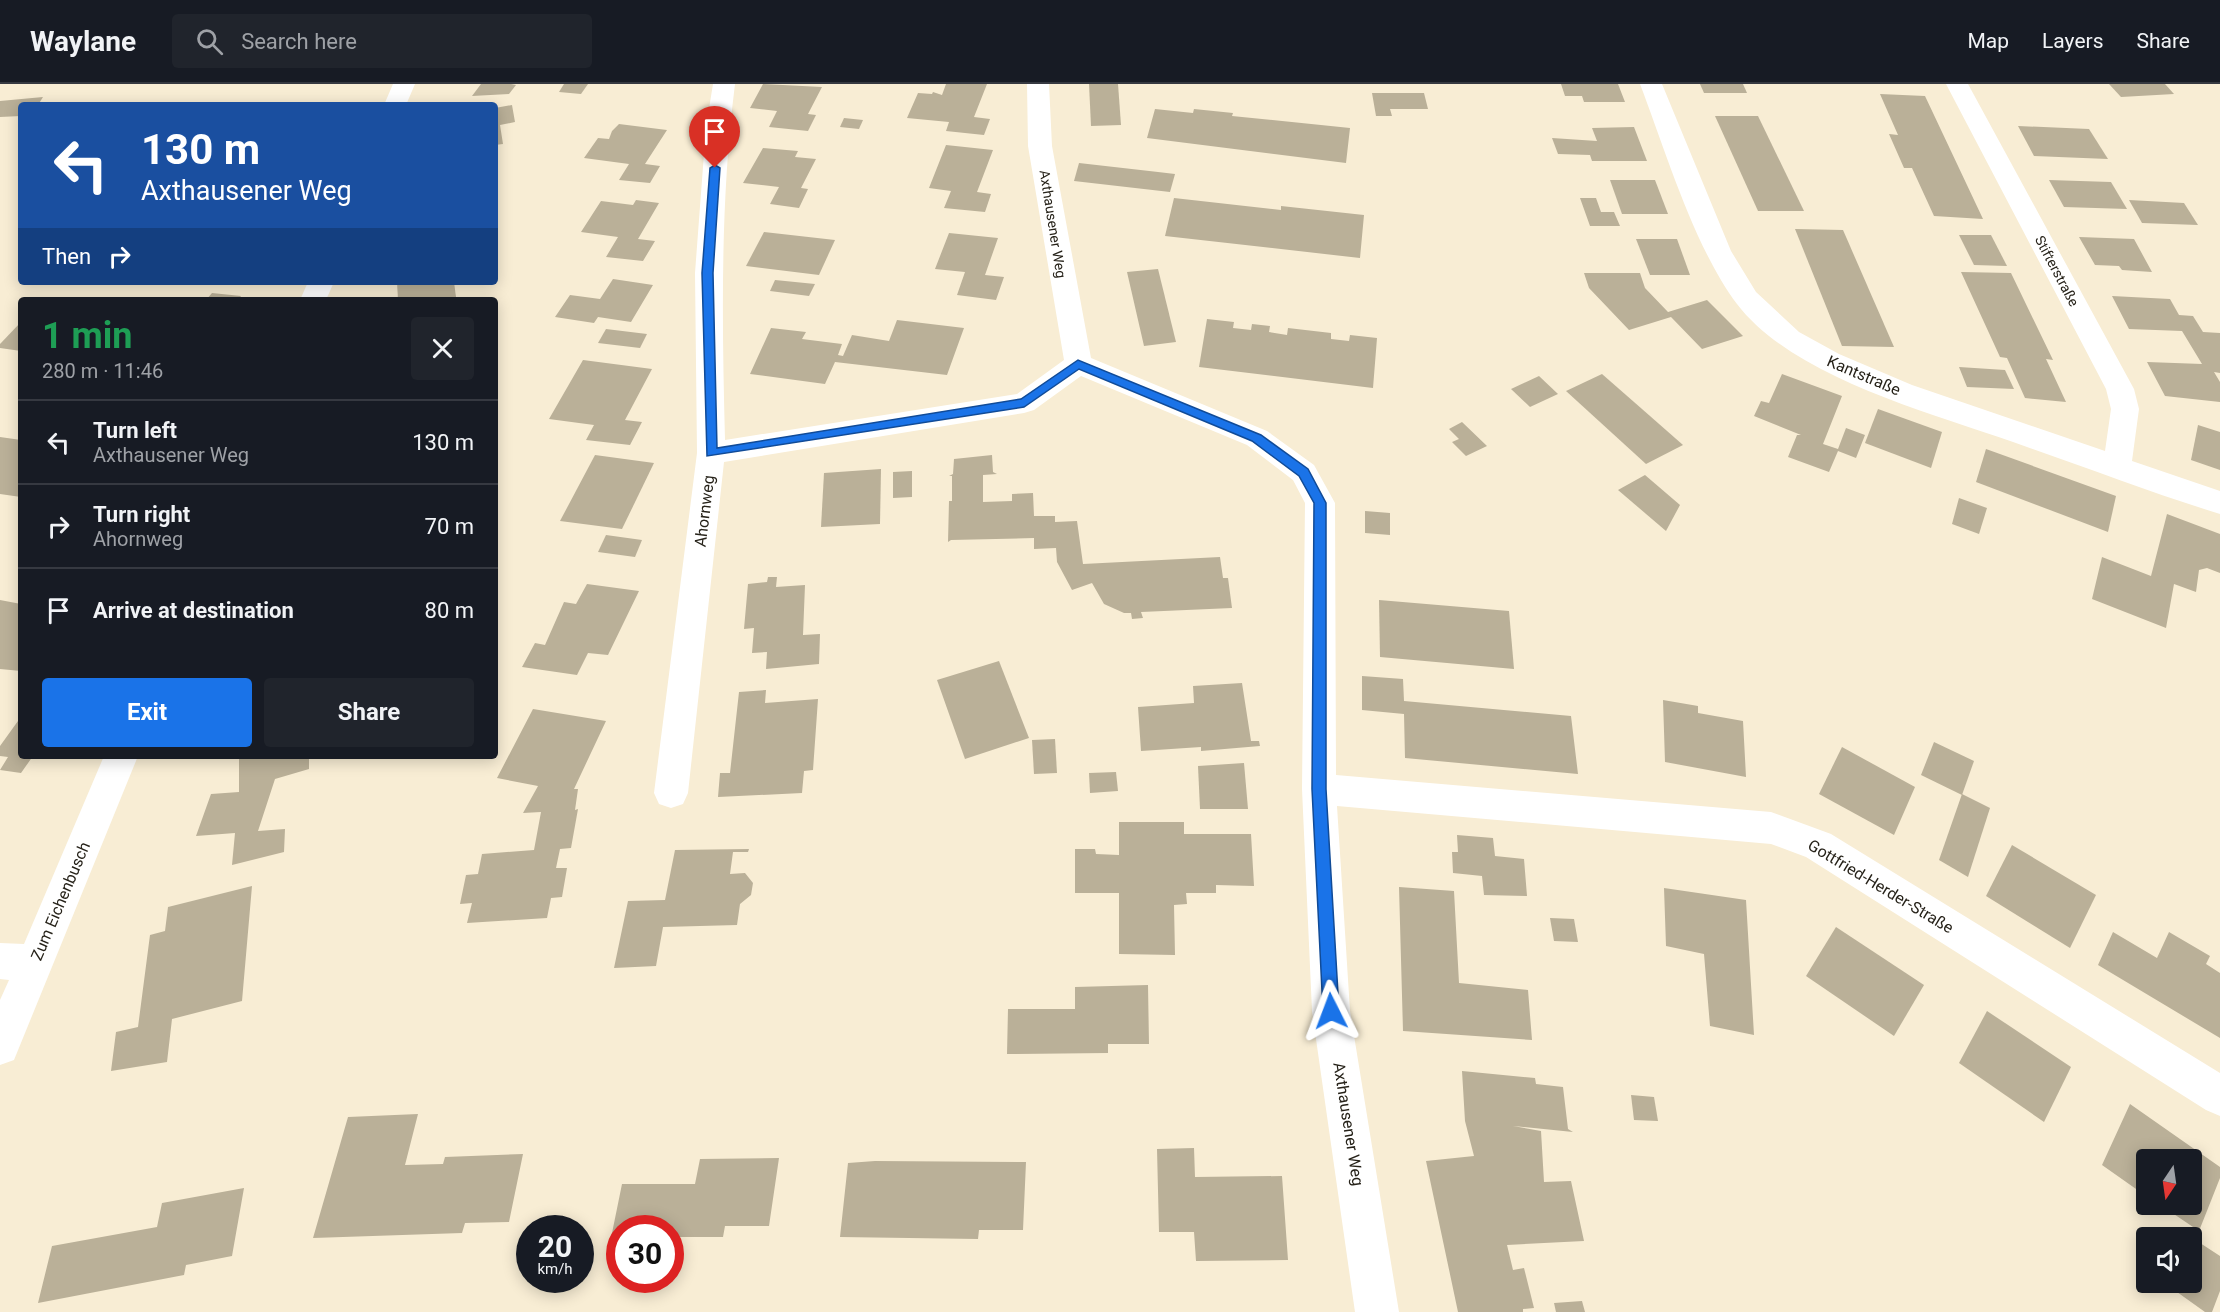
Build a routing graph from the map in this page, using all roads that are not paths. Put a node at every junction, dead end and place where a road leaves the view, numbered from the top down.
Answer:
1 (404, 84) edge
2 (724, 84) edge
3 (1038, 84) edge
4 (1651, 84) edge
5 (1957, 84) edge
6 (396, 102) edge
7 (1078, 364) junction
8 (711, 453) junction
9 (2117, 465) junction
10 (2220, 503) edge
11 (119, 759) edge
12 (1319, 789) junction
13 (671, 793) dead end
14 (17, 962) edge
15 (0, 1046) edge
16 (2220, 1096) edge
17 (1377, 1312) edge

1 - 6 street
2 - 8 street, Ahornweg
3 - 7 street, Axthausener Weg
4 - 9 street, Kantstraße
5 - 9 street, Stifterstraße
7 - 8 street
7 - 12 street, Axthausener Weg
8 - 13 street, Ahornweg
9 - 10 street, Kantstraße
11 - 14 street, Zum Eichenbusch
12 - 16 street, Gottfried-Herder-Straße
12 - 17 street, Axthausener Weg
14 - 15 street, Zum Eichenbusch

